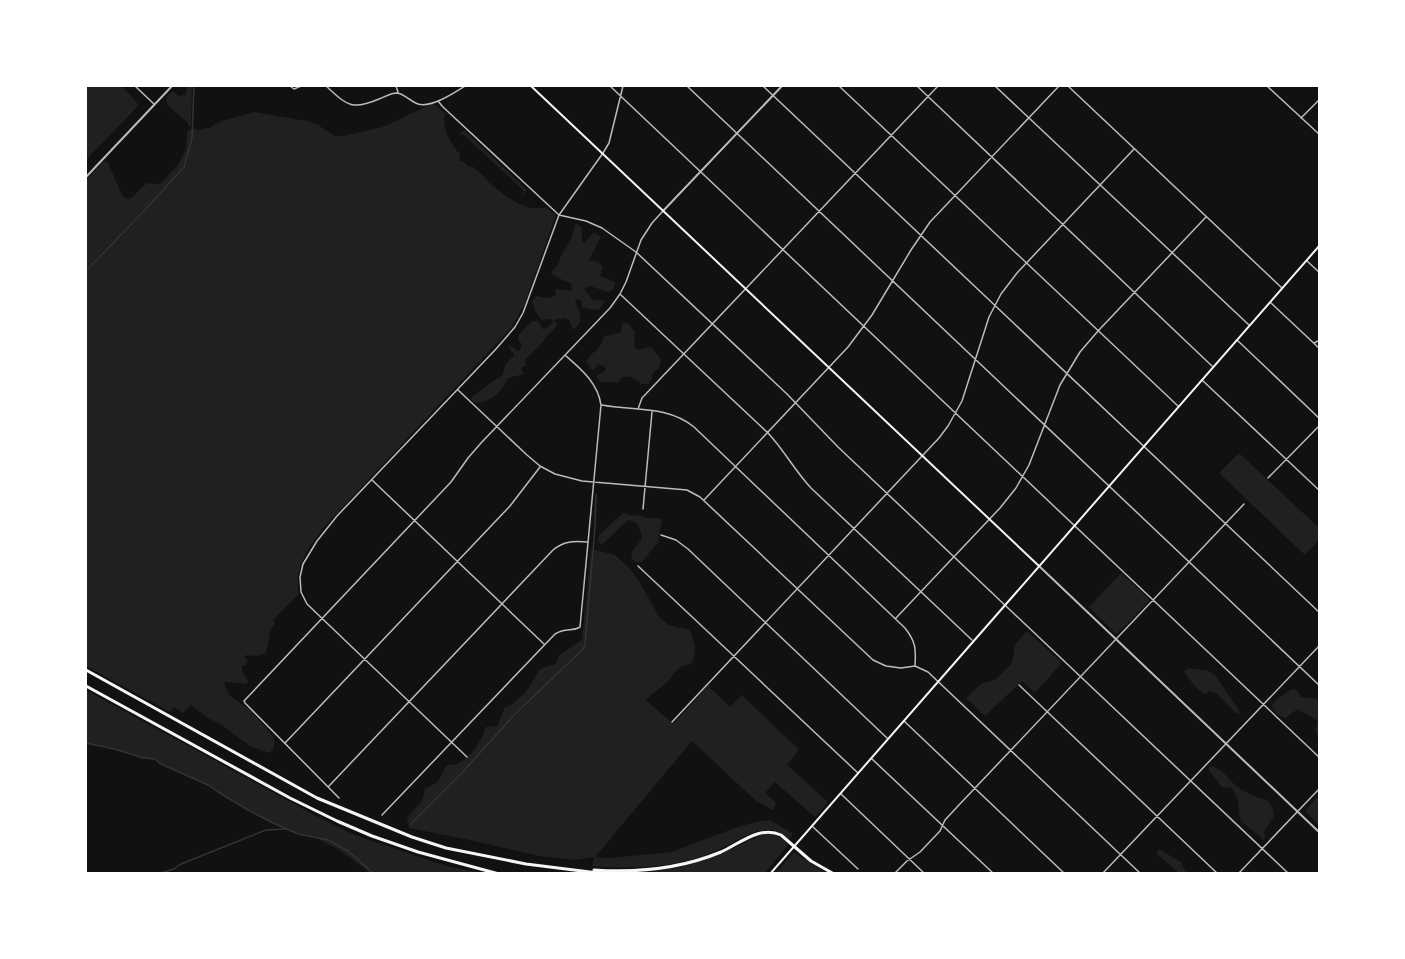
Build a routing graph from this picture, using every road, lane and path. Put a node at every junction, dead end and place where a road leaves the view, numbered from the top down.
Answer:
1 (135, 86) edge
2 (172, 86) edge
3 (290, 86) edge
4 (301, 86) edge
5 (326, 86) edge
6 (396, 86) edge
7 (465, 86) edge
8 (531, 86) edge
9 (610, 86) edge
10 (623, 86) edge
11 (687, 86) edge
12 (763, 86) edge
13 (782, 86) edge
14 (839, 86) edge
15 (917, 86) edge
16 (938, 86) edge
17 (995, 86) edge
18 (1059, 86) edge
19 (1068, 86) edge
20 (1267, 86) edge
21 (398, 93) junction
22 (621, 95) junction
23 (773, 95) junction
24 (928, 96) junction
25 (1320, 99) edge
26 (438, 101) junction
27 (154, 104) junction
28 (1029, 117) junction
29 (1301, 118) junction
30 (737, 133) junction
31 (891, 135) junction
32 (1320, 135) edge
33 (1134, 149) junction
34 (603, 153) junction
35 (992, 156) junction
36 (701, 171) junction
37 (855, 173) junction
38 (86, 177) edge
39 (1100, 184) junction
40 (954, 195) junction
41 (663, 211) junction
42 (819, 211) junction
43 (559, 215) junction
44 (1206, 217) junction
45 (1063, 224) junction
46 (921, 235) junction
47 (1320, 245) edge
48 (783, 249) junction
49 (636, 252) junction
50 (1173, 253) junction
51 (1306, 261) junction
52 (1026, 263) junction
53 (1320, 273) edge
54 (893, 281) junction
55 (1282, 288) junction
56 (746, 289) junction
57 (1134, 293) junction
58 (620, 294) junction
59 (1270, 302) junction
60 (995, 305) junction
61 (712, 323) junction
62 (1249, 325) junction
63 (865, 326) junction
64 (1098, 331) junction
65 (1236, 340) junction
66 (1320, 340) edge
67 (1313, 343) junction
68 (1320, 349) edge
69 (684, 354) junction
70 (565, 355) junction
71 (975, 359) junction
72 (1213, 367) junction
73 (830, 368) junction
74 (1066, 373) junction
75 (1202, 379) junction
76 (458, 390) junction
77 (796, 404) junction
78 (601, 405) junction
79 (1178, 406) junction
80 (638, 409) junction
81 (652, 410) junction
82 (956, 413) junction
83 (1320, 419) edge
84 (1045, 425) junction
85 (1320, 425) edge
86 (497, 427) junction
87 (768, 434) junction
88 (1143, 446) junction
89 (923, 456) junction
90 (1286, 459) junction
91 (540, 466) junction
92 (736, 467) junction
93 (1023, 476) junction
94 (1268, 478) dead end
95 (372, 480) junction
96 (593, 482) junction
97 (1109, 485) junction
98 (645, 487) junction
99 (1320, 491) edge
100 (887, 494) junction
101 (704, 500) junction
102 (1244, 504) dead end
103 (643, 509) dead end
104 (990, 520) junction
105 (415, 521) junction
106 (1225, 524) junction
107 (1074, 525) junction
108 (854, 529) junction
109 (661, 535) dead end
110 (588, 543) junction
111 (829, 555) junction
112 (954, 557) junction
113 (458, 562) junction
114 (1189, 562) junction
115 (638, 566) dead end
116 (1039, 566) junction
117 (797, 589) junction
118 (921, 592) junction
119 (1153, 600) junction
120 (502, 604) junction
121 (1005, 605) junction
122 (1320, 613) edge
123 (321, 618) junction
124 (896, 618) junction
125 (765, 623) junction
126 (1116, 639) junction
127 (973, 641) junction
128 (544, 644) junction
129 (1320, 645) edge
130 (734, 656) junction
131 (364, 659) junction
132 (915, 666) junction
133 (1299, 666) junction
134 (86, 670) edge
135 (1081, 676) junction
136 (938, 681) junction
137 (1019, 685) dead end
138 (86, 686) edge
139 (1320, 686) edge
140 (409, 702) junction
141 (1263, 705) junction
142 (1047, 711) junction
143 (903, 721) junction
144 (672, 722) dead end
145 (888, 739) junction
146 (452, 742) junction
147 (285, 744) junction
148 (1225, 744) junction
149 (1011, 749) junction
150 (467, 757) dead end
151 (871, 758) junction
152 (1320, 758) edge
153 (858, 773) junction
154 (1191, 780) junction
155 (328, 787) junction
156 (975, 787) junction
157 (1320, 788) edge
158 (840, 793) junction
159 (339, 798) dead end
160 (1297, 812) junction
161 (382, 815) dead end
162 (1157, 816) junction
163 (943, 825) junction
164 (812, 826) junction
165 (1320, 833) edge
166 (795, 846) junction
167 (1263, 848) junction
168 (1121, 854) junction
169 (910, 859) junction
170 (556, 867) junction
171 (858, 869) dead end
172 (499, 873) edge
173 (606, 873) edge
174 (770, 873) edge
175 (834, 873) edge
176 (894, 873) edge
177 (926, 873) edge
178 (994, 873) edge
179 (1065, 873) edge
180 (1102, 873) edge
181 (1141, 873) edge
182 (1218, 873) edge
183 (1238, 873) edge
184 (1289, 873) edge

1 - 27 street
2 - 27 street
3 - 4 street
5 - 21 street
6 - 21 street
7 - 26 street
8 - 34 main road
9 - 22 street
10 - 22 street
11 - 30 street
12 - 23 street
13 - 23 street
14 - 31 street
15 - 24 street
16 - 24 street
17 - 28 street
18 - 28 street
19 - 33 street
20 - 29 street
21 - 26 street
22 - 34 street
22 - 36 street
23 - 30 street
23 - 37 street
24 - 31 street
24 - 35 street
25 - 29 street
26 - 43 street
27 - 38 street
28 - 35 street
28 - 39 street
29 - 32 street
30 - 36 street
30 - 42 street
31 - 37 street
31 - 40 street
33 - 39 street
33 - 44 street
34 - 41 main road
34 - 43 street
35 - 40 street
35 - 45 street
36 - 41 street
36 - 48 street
37 - 42 street
37 - 46 street
39 - 45 street
39 - 50 street
40 - 46 street
40 - 52 street
41 - 49 street
41 - 56 main road
42 - 48 street
42 - 54 street
43 - 49 street
43 - 76 street
44 - 50 street
44 - 55 street
45 - 52 street
45 - 57 street
46 - 54 street
46 - 60 street
47 - 51 main road
48 - 56 street
48 - 63 street
49 - 58 street
49 - 61 street
50 - 57 street
50 - 62 street
51 - 53 street
51 - 55 main road
52 - 60 street
52 - 64 street
54 - 63 street
54 - 71 street
55 - 59 main road
56 - 61 street
56 - 73 main road
57 - 64 street
57 - 72 street
58 - 69 street
58 - 70 street
59 - 62 main road
59 - 67 street
60 - 71 street
60 - 74 street
61 - 69 street
61 - 77 street
62 - 65 main road
63 - 73 street
63 - 82 street
64 - 74 street
64 - 79 street
65 - 72 main road
65 - 83 street
66 - 67 street
67 - 68 street
69 - 80 street
69 - 87 street
70 - 78 street
70 - 86 street
71 - 82 street
71 - 84 street
72 - 75 main road
73 - 77 street
73 - 89 main road
74 - 84 street
74 - 88 street
75 - 79 main road
75 - 90 street
76 - 86 street
76 - 95 street
77 - 87 street
77 - 100 street
78 - 80 street
78 - 96 street
79 - 88 main road
80 - 81 street
81 - 92 street
81 - 98 street
82 - 89 street
82 - 93 street
84 - 93 street
84 - 97 street
85 - 90 street
86 - 91 street
86 - 105 street
87 - 92 street
87 - 108 street
88 - 97 main road
88 - 106 street
89 - 100 street
89 - 104 main road
90 - 94 street
90 - 99 street
91 - 96 street
91 - 113 street
92 - 101 street
92 - 111 street
93 - 104 street
93 - 107 street
95 - 105 street
95 - 123 street
96 - 98 street
96 - 110 street
97 - 107 main road
97 - 114 street
98 - 101 street
98 - 103 street
100 - 108 street
100 - 112 street
101 - 117 street
102 - 106 street
104 - 112 street
104 - 116 main road
105 - 113 street
105 - 123 street
106 - 114 street
106 - 122 street
107 - 116 main road
107 - 119 street
108 - 111 street
108 - 118 street
109 - 125 street
110 - 120 street
110 - 128 street
111 - 117 street
111 - 124 street
112 - 118 street
112 - 121 street
113 - 120 street
113 - 131 street
114 - 119 street
114 - 133 street
115 - 130 street
116 - 121 main road
116 - 126 street
117 - 125 street
117 - 132 street
118 - 124 street
118 - 127 street
119 - 126 street
119 - 141 street
120 - 128 street
120 - 140 street
121 - 127 main road
121 - 135 street
123 - 131 street
123 - 147 street
124 - 132 street
125 - 130 street
125 - 145 street
126 - 135 street
126 - 148 street
127 - 136 main road
128 - 146 street
129 - 133 street
130 - 144 street
130 - 153 street
131 - 140 street
131 - 147 street
132 - 136 street
133 - 139 street
133 - 141 street
134 - 170 highway
135 - 142 street
135 - 154 street
136 - 143 main road
136 - 149 street
137 - 142 street
138 - 172 highway
140 - 146 street
140 - 155 street
141 - 148 street
141 - 152 street
142 - 149 street
142 - 162 street
143 - 145 main road
143 - 156 street
145 - 151 main road
146 - 150 street
146 - 161 street
147 - 155 street
148 - 154 street
148 - 160 street
149 - 156 street
149 - 168 street
151 - 153 main road
151 - 163 street
153 - 158 main road
154 - 162 street
154 - 167 street
155 - 159 street
156 - 163 street
156 - 179 street
157 - 160 street
158 - 164 main road
158 - 169 street
160 - 165 street
160 - 167 street
162 - 168 street
162 - 182 street
163 - 169 street
163 - 178 street
164 - 166 main road
164 - 171 street
166 - 170 highway
166 - 174 main road
166 - 175 highway
167 - 183 street
167 - 184 street
168 - 180 street
168 - 181 street
169 - 176 street
169 - 177 street
170 - 173 highway

